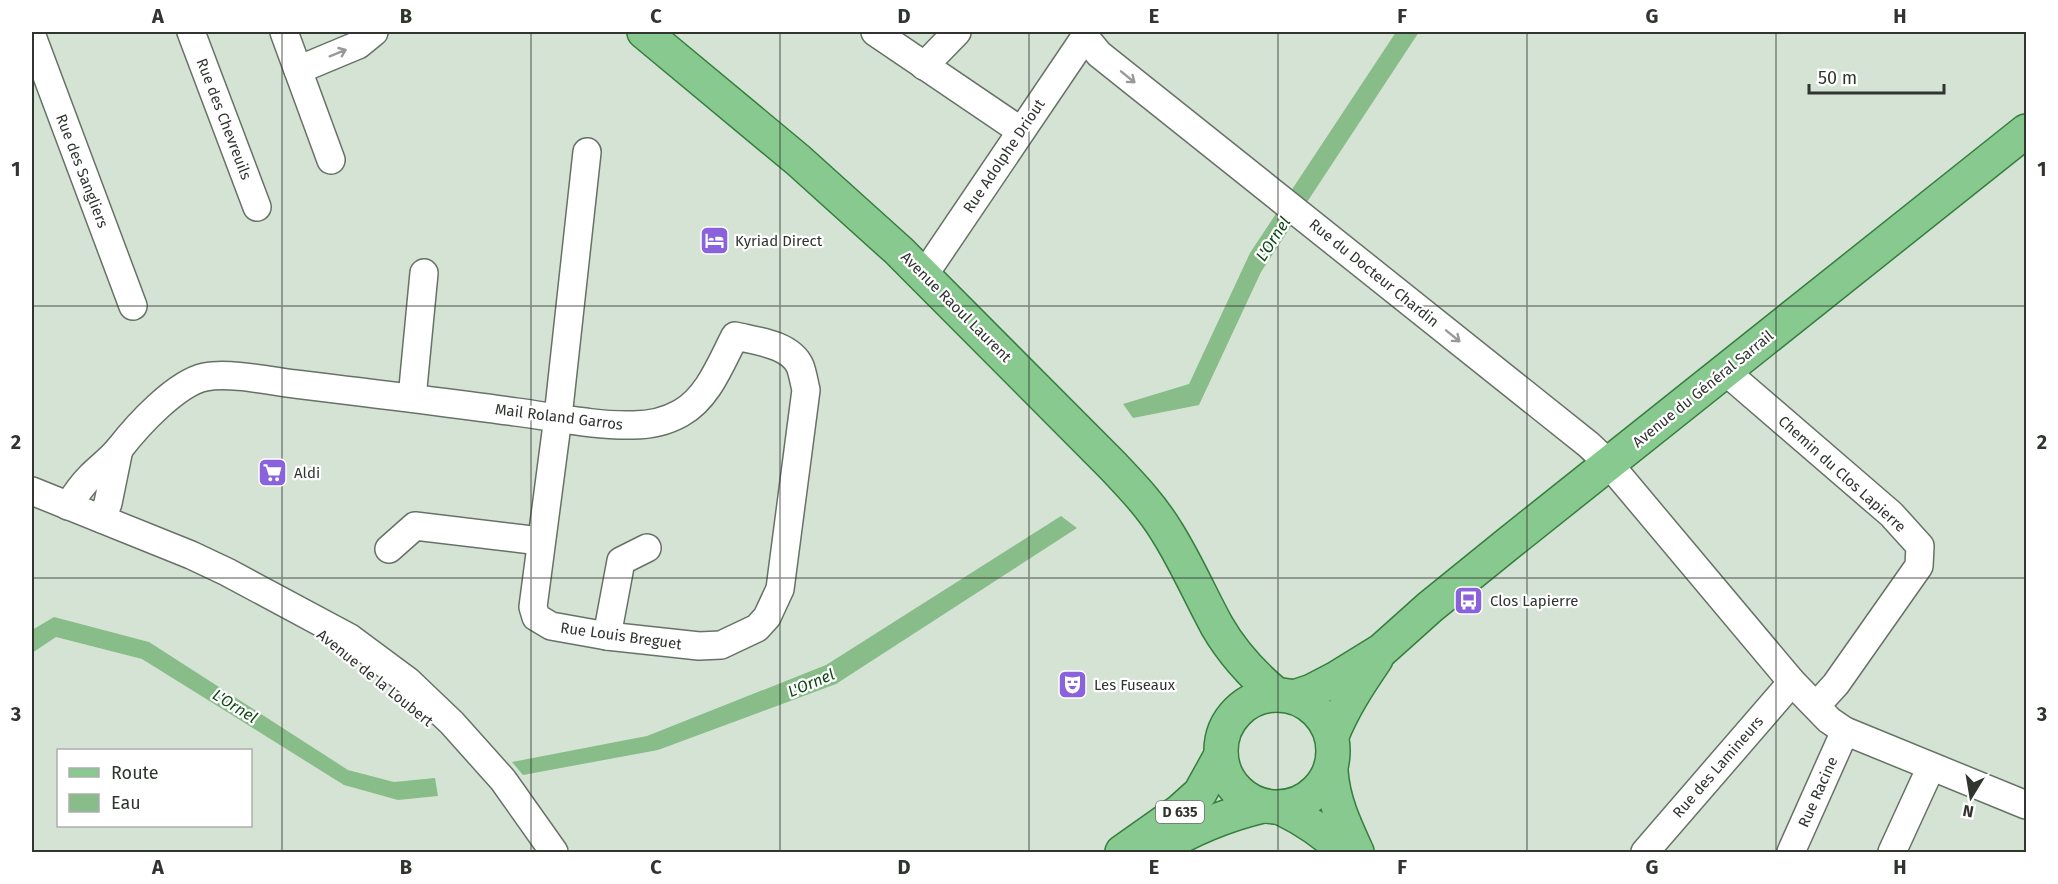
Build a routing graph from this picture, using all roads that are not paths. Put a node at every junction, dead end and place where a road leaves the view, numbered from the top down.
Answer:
1 (191, 32) edge
2 (284, 32) edge
3 (374, 32) edge
4 (644, 32) edge
5 (875, 32) edge
6 (957, 32) edge
7 (1085, 34) edge
8 (32, 36) edge
9 (924, 66) junction
10 (298, 70) junction
11 (1021, 131) junction
12 (2026, 131) edge
13 (587, 152) dead end
14 (331, 160) dead end
15 (257, 207) dead end
16 (424, 273) dead end
17 (924, 275) junction
18 (133, 306) dead end
19 (735, 336) joint
20 (1725, 371) junction
21 (412, 398) junction
22 (558, 417) junction
23 (119, 449) junction
24 (1609, 464) junction
25 (32, 491) edge
26 (68, 506) junction
27 (102, 519) junction
28 (540, 541) junction
29 (647, 548) dead end
30 (389, 549) dead end
31 (273, 596) junction
32 (1218, 628) junction
33 (607, 636) junction
34 (1382, 650) junction
35 (1792, 682) junction
36 (1285, 696) junction
37 (1816, 706) junction
38 (1232, 718) junction
39 (1845, 731) junction
40 (1332, 736) junction
41 (1221, 755) junction
42 (1931, 767) junction
43 (1330, 771) junction
44 (2026, 804) edge
45 (1272, 807) junction
46 (536, 852) edge
47 (554, 852) edge
48 (1122, 852) edge
49 (1153, 852) edge
50 (1345, 852) edge
51 (1357, 852) edge
52 (1645, 852) edge
53 (1791, 852) edge
54 (1892, 852) edge

1 - 15 street, Rue des Chevreuils
2 - 10 street
10 -> 3 street
4 - 17 main road, Avenue Raoul Laurent
5 - 9 street
6 - 9 street
7 - 11 street, Rue Adolphe Driout
7 -> 24 street, Rue du Docteur Chardin
8 - 18 street, Rue des Sangliers
9 - 11 street
10 - 14 street
11 - 17 street, Rue Adolphe Driout
12 - 20 main road, Avenue du Général Sarrail
13 - 22 street, Rue Louis Breguet
16 - 21 street
17 - 32 main road, Avenue Raoul Laurent
19 - 22 street, Mail Roland Garros
19 - 33 street, Rue Louis Breguet
20 - 24 main road, Avenue du Général Sarrail
20 - 37 street, Chemin du Clos Lapierre
21 - 22 street, Mail Roland Garros
21 - 23 street, Mail Roland Garros
22 - 28 street, Rue Louis Breguet
23 - 26 street, Mail Roland Garros
23 - 27 street, Mail Roland Garros
24 - 34 main road, Avenue du Général Sarrail
24 - 35 street
25 - 26 street, Avenue de la Loubert
26 - 27 street, Avenue de la Loubert
27 - 31 street, Avenue de la Loubert
28 - 30 street
28 - 33 street, Rue Louis Breguet
29 - 33 street
31 - 46 street, Avenue de la Loubert
31 - 47 street, Avenue de la Loubert
32 - 36 main road, Avenue Raoul Laurent
32 - 38 main road, Avenue Raoul Laurent
34 - 36 main road, Avenue du Général Sarrail
34 - 40 main road, Avenue du Général Sarrail
35 - 37 street
35 - 52 street, Rue des Lamineurs
36 - 38 main road
36 - 40 main road
37 - 39 street
38 - 41 main road
39 - 42 street
39 - 53 street, Rue Racine
40 - 43 main road
41 - 45 main road
41 - 48 main road, D 635
42 - 44 street
42 - 54 street
43 - 45 main road
43 - 51 main road
45 - 49 main road, D 635
45 - 50 main road

